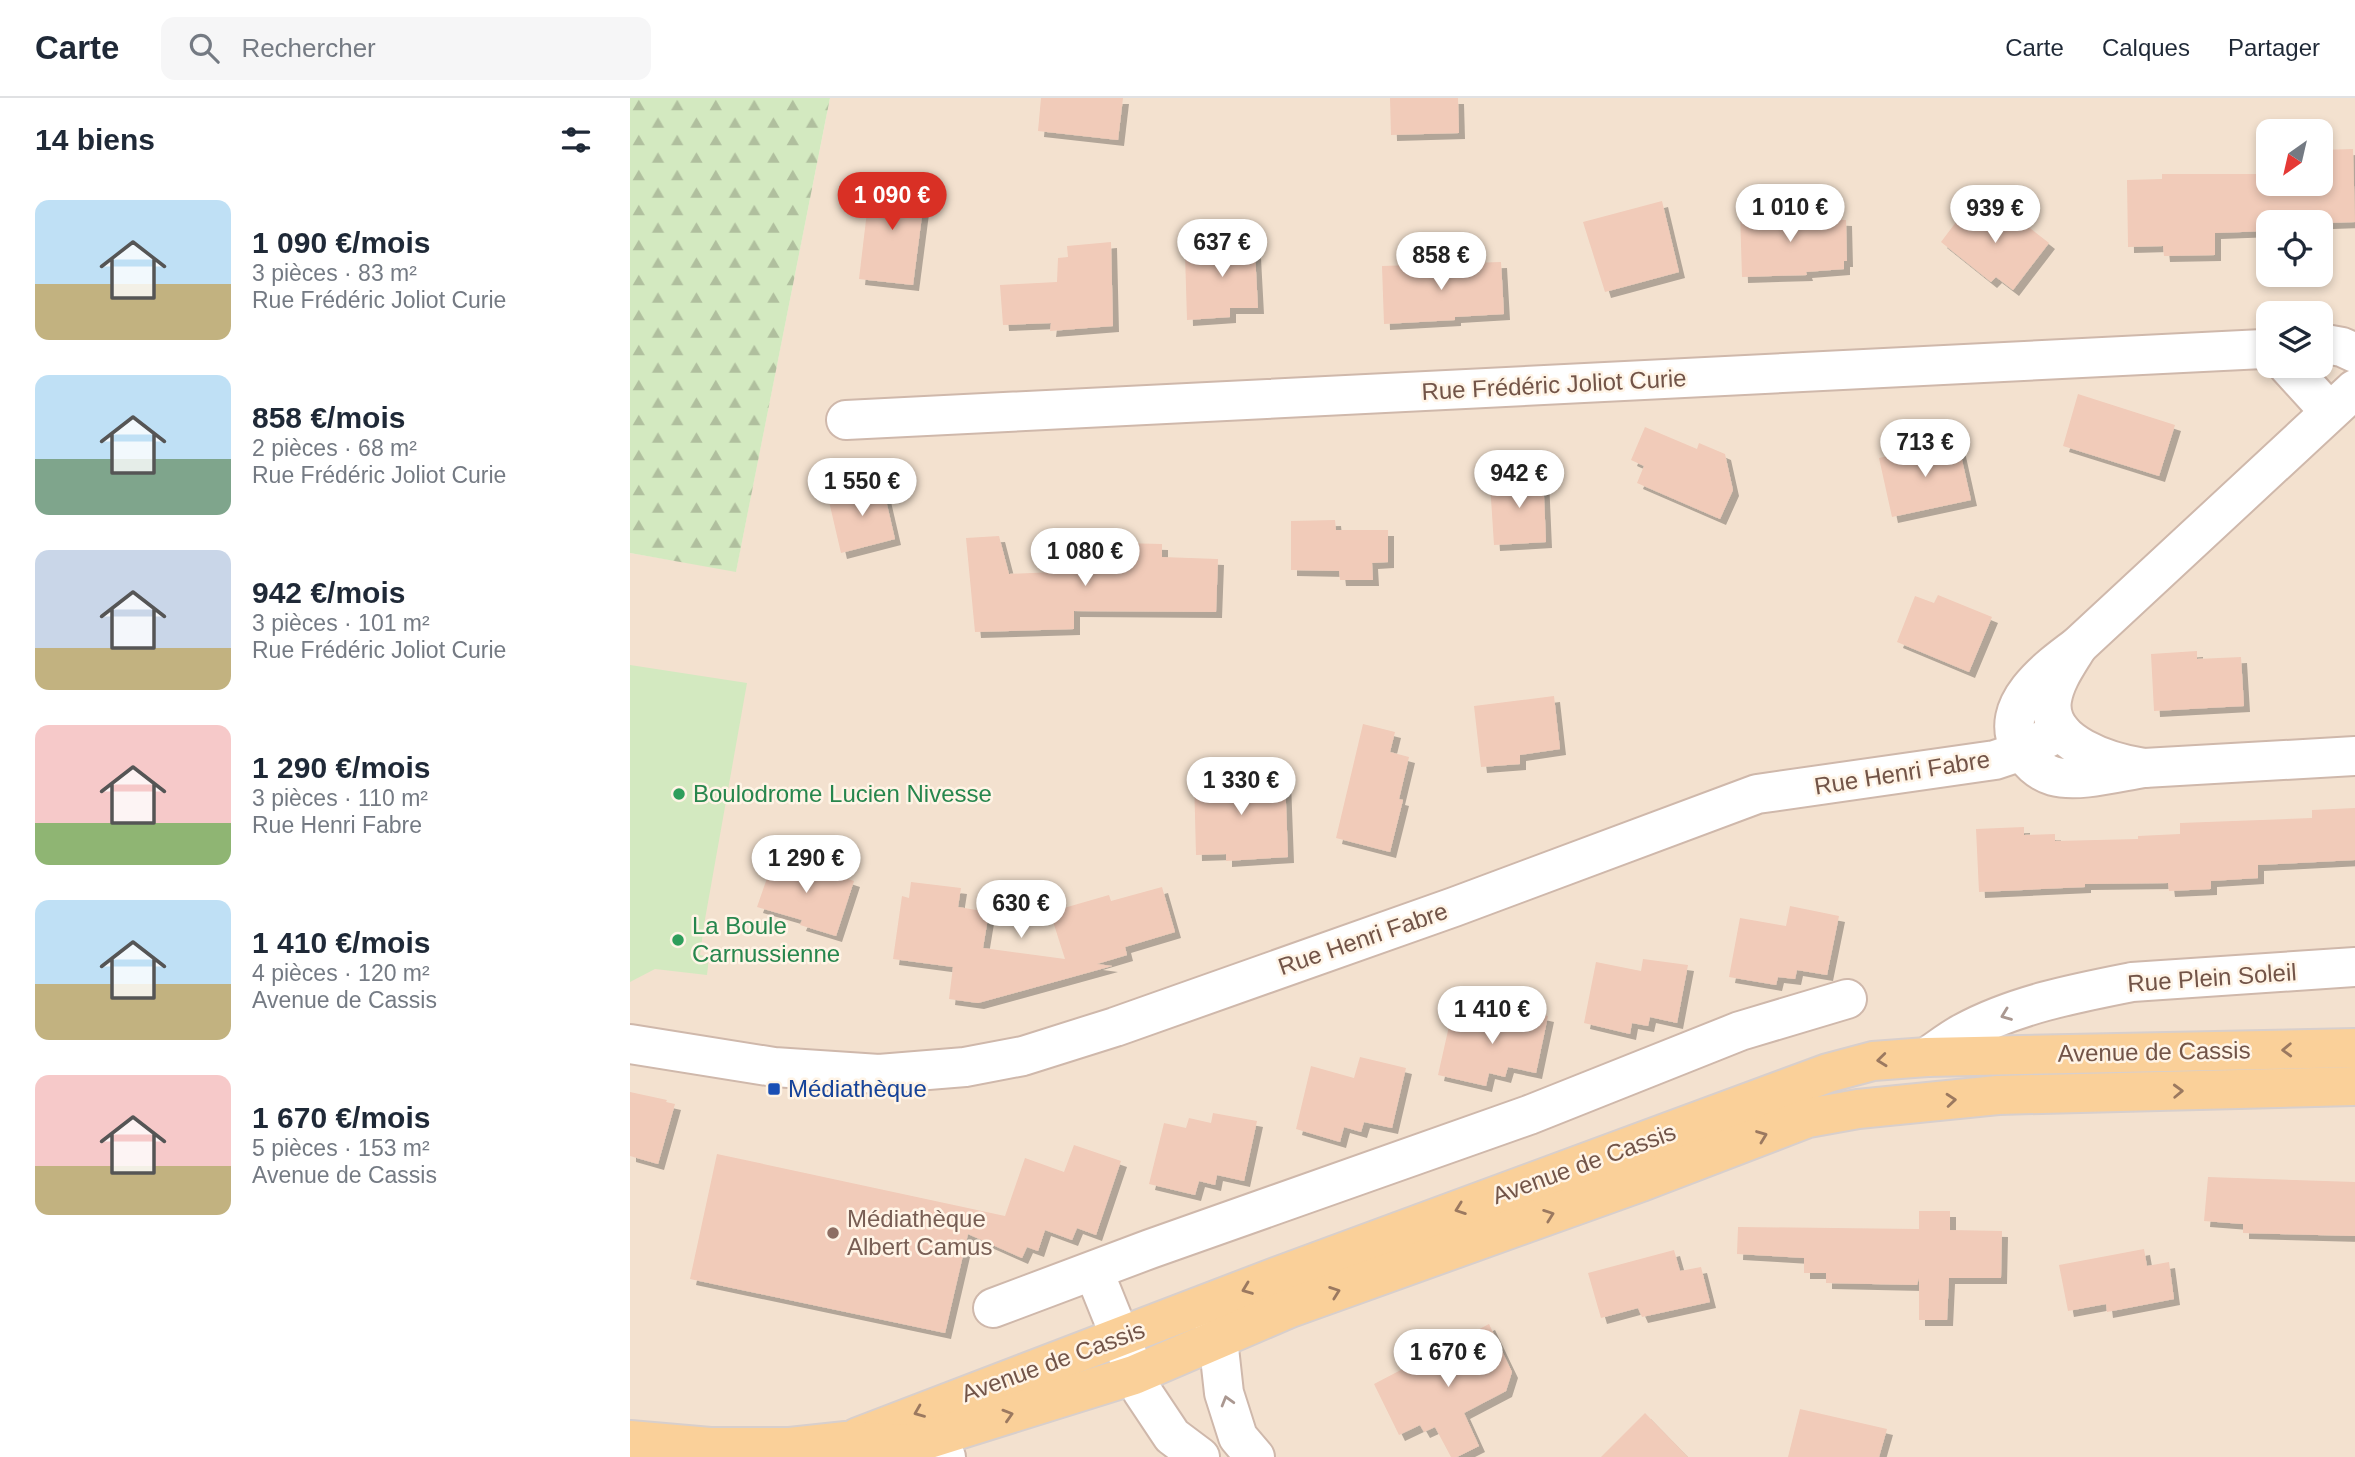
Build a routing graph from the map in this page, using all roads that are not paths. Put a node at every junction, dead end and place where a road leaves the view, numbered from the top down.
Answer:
1 (2333, 345) edge
2 (2355, 353) edge
3 (2256, 355) edge
4 (2309, 378) edge
5 (2342, 400) edge
6 (846, 420) dead end
7 (2078, 646) junction
8 (2061, 731) junction
9 (2022, 751) junction
10 (2355, 757) edge
11 (2144, 768) junction
12 (2355, 967) edge
13 (2071, 996) junction
14 (1847, 999) dead end
15 (630, 1044) edge
16 (2355, 1048) edge
17 (2048, 1053) junction
18 (1927, 1057) junction
19 (2355, 1086) edge
20 (1998, 1096) junction
21 (1094, 1272) junction
22 (993, 1308) dead end
23 (1213, 1321) junction
24 (1119, 1338) junction
25 (1135, 1375) junction
26 (630, 1440) edge
27 (846, 1441) junction
28 (930, 1451) edge
29 (1200, 1457) edge
30 (1255, 1457) edge

1 - 2 street
3 - 6 street, Rue Frédéric Joliot Curie
4 - 5 street, Rue Frédéric Joliot Curie
5 - 7 street, Rue Henri Fabre
7 - 8 street, Rue Henri Fabre
7 - 9 street, Rue Henri Fabre
8 - 9 street, Rue Henri Fabre
8 - 11 street
9 - 11 street
9 - 15 street, Rue Henri Fabre
10 - 11 street
12 - 13 street, Rue Plein Soleil
13 - 17 street
13 -> 18 street, Rue Plein Soleil
14 - 21 street
16 -> 17 main road, Avenue de Cassis
17 - 18 main road, Avenue de Cassis
17 - 20 street
18 -> 23 main road, Avenue de Cassis
20 -> 19 main road, Avenue de Cassis
23 -> 20 main road, Avenue de Cassis
21 - 22 street
21 - 24 street
23 - 24 main road, Avenue de Cassis
23 - 25 main road, Avenue de Cassis
30 -> 23 street
24 - 25 street
24 -> 27 main road, Avenue de Cassis
28 -> 25 main road, Avenue de Cassis
25 - 29 street
26 - 27 main road, Avenue de Cassis
27 - 28 main road, Avenue de Cassis

